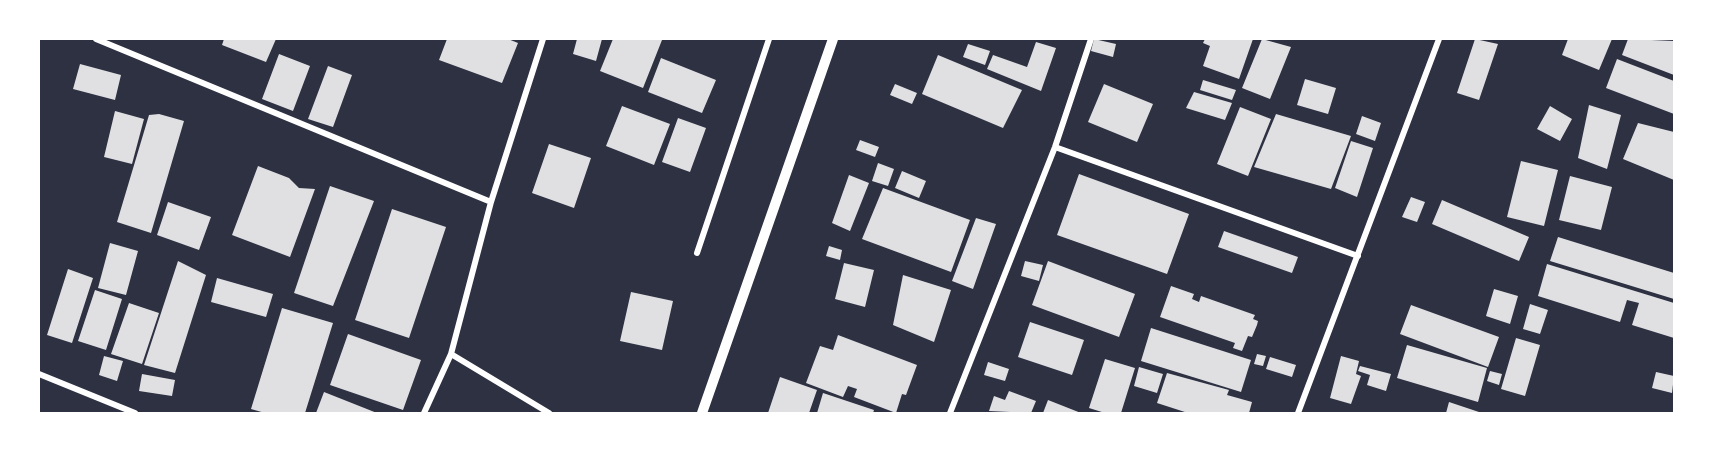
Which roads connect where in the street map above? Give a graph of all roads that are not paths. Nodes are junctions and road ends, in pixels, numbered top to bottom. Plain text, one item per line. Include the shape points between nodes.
1 (96, 39) edge
2 (543, 39) edge
3 (770, 39) edge
4 (833, 39) edge
5 (1091, 39) edge
6 (1439, 39) edge
7 (1055, 147) junction
8 (491, 202) junction
9 (697, 253) dead end
10 (1358, 256) junction
11 (451, 354) junction
12 (39, 374) edge
13 (135, 413) edge
14 (424, 413) edge
15 (549, 413) edge
16 (702, 413) edge
17 (950, 413) edge
18 (1298, 413) edge

1 - 8 street
2 - 8 street
3 - 9 street
4 - 16 street
5 - 7 street
6 - 10 street
7 - 10 street
7 - 17 street
8 - 11 street
10 - 18 street
11 - 14 street
11 - 15 street
12 - 13 street

